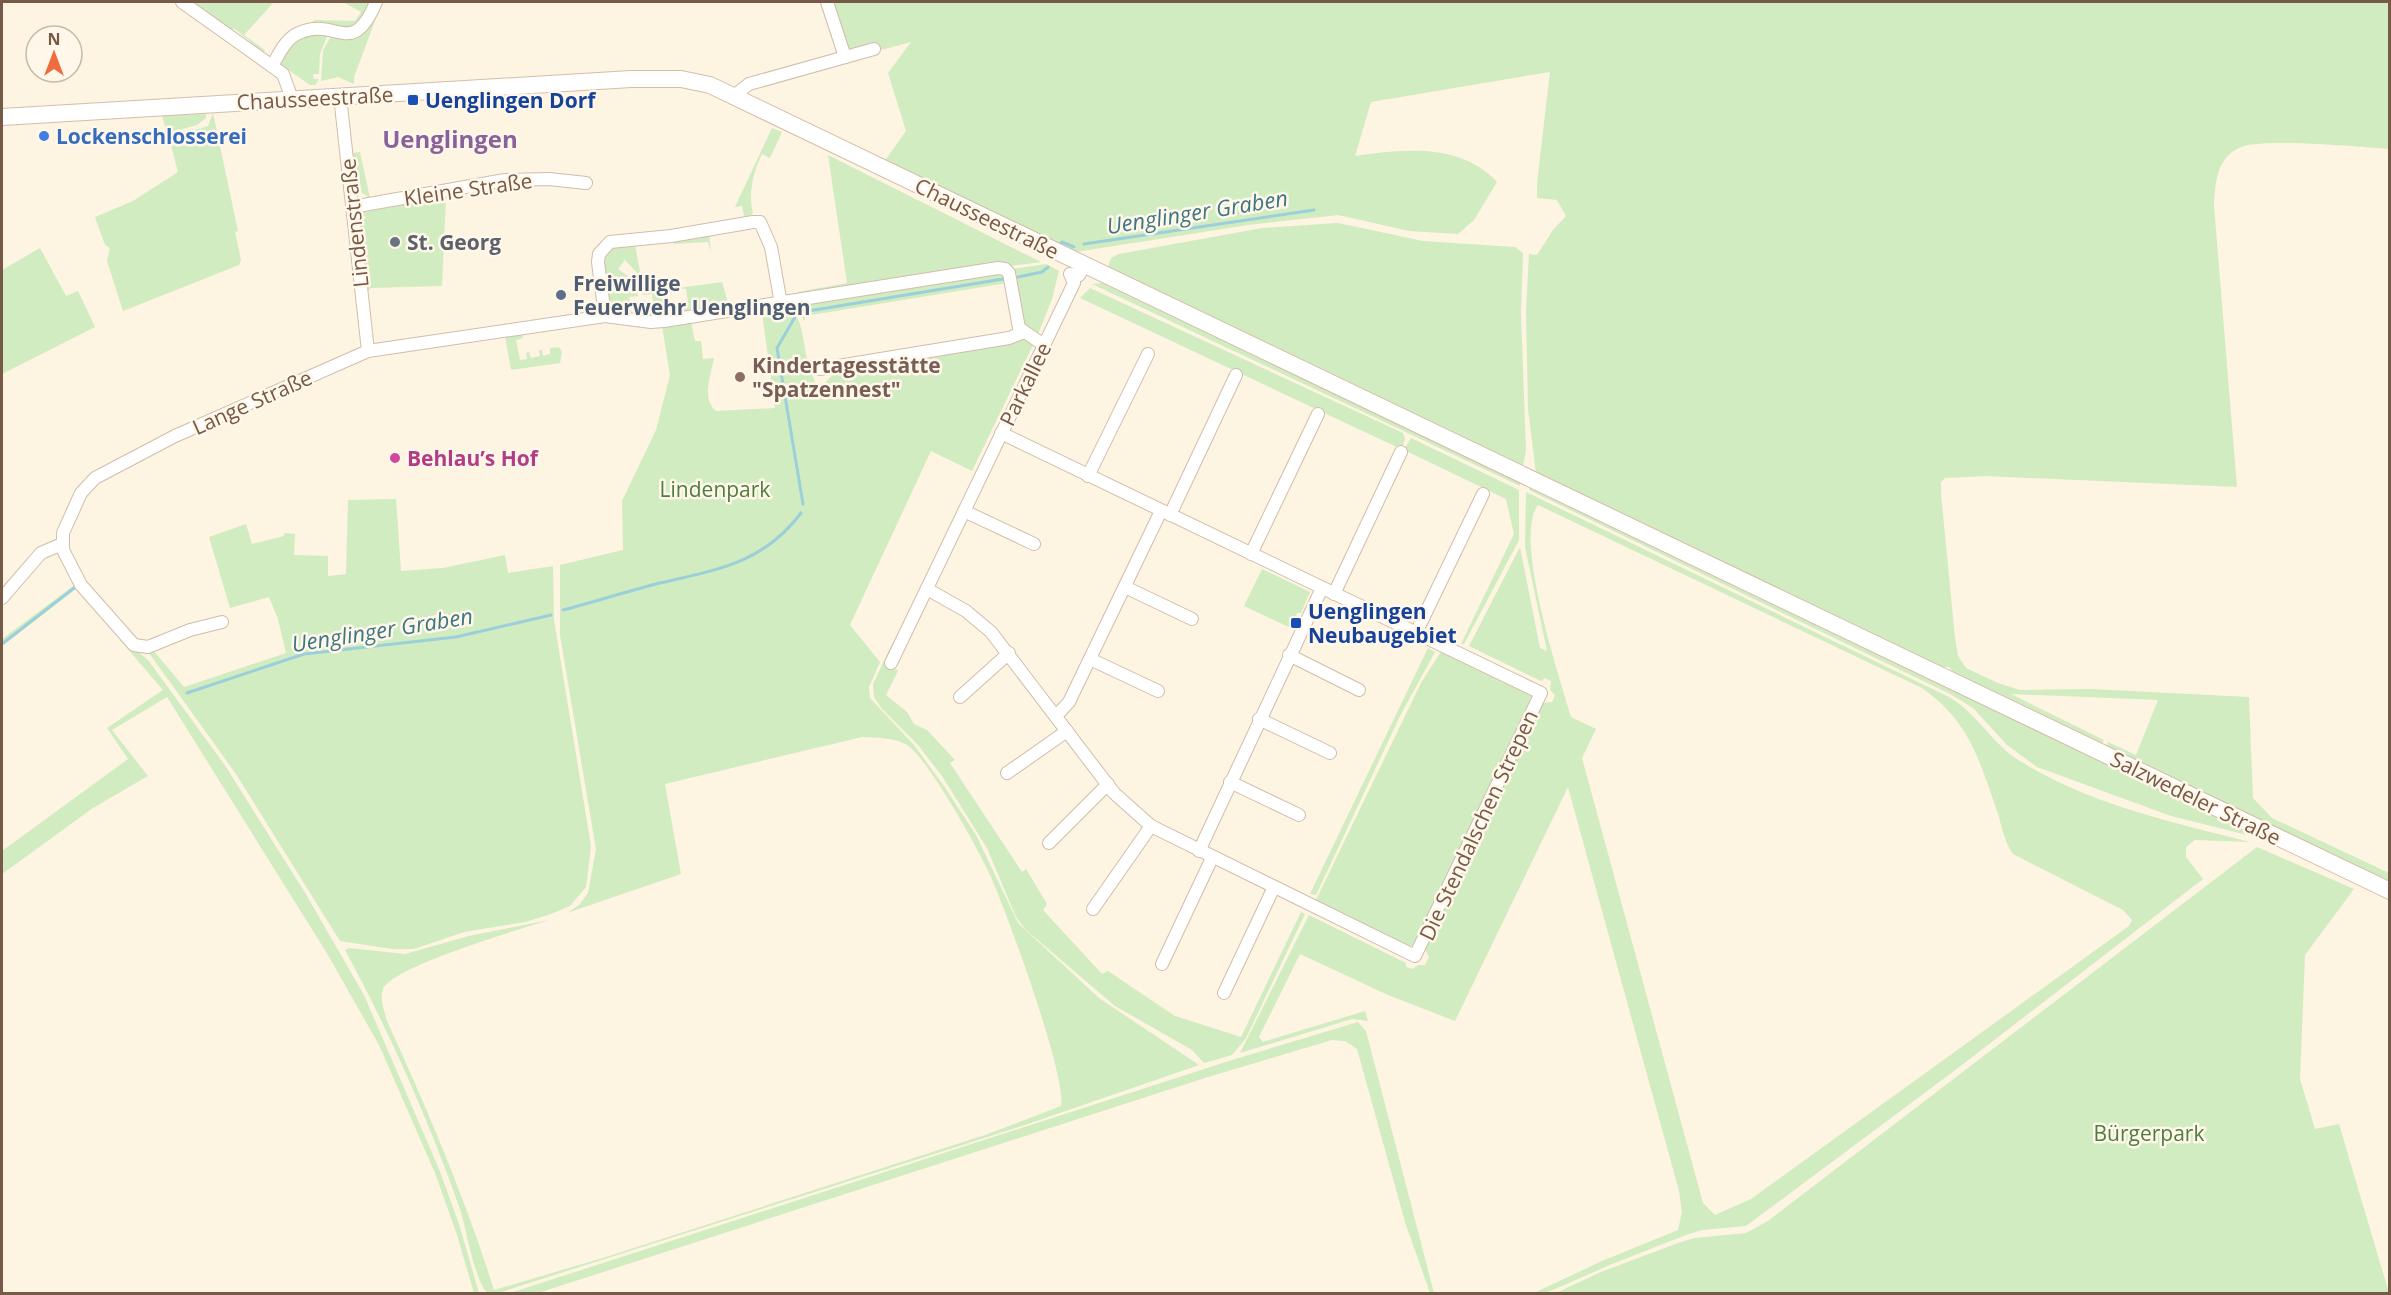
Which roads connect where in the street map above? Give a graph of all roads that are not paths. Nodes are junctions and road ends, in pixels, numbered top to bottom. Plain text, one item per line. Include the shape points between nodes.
1 (182, 2) edge
2 (376, 2) edge
3 (827, 2) edge
4 (874, 49) dead end
5 (844, 57) junction
6 (272, 66) junction
7 (735, 95) junction
8 (340, 96) junction
9 (291, 99) junction
10 (2, 117) edge
11 (585, 183) dead end
12 (352, 207) junction
13 (1084, 266) junction
14 (781, 304) junction
15 (604, 316) junction
16 (1022, 333) junction
17 (1044, 345) junction
18 (368, 351) junction
19 (1148, 354) dead end
20 (820, 369) dead end
21 (1236, 375) dead end
22 (1318, 414) dead end
23 (1001, 433) junction
24 (1401, 452) dead end
25 (1088, 476) junction
26 (1483, 494) dead end
27 (964, 511) junction
28 (1165, 513) junction
29 (62, 544) junction
30 (1034, 544) dead end
31 (1251, 554) junction
32 (1125, 586) junction
33 (927, 589) junction
34 (1328, 591) junction
35 (2, 598) edge
36 (1192, 619) dead end
37 (222, 622) dead end
38 (1416, 633) junction
39 (1009, 653) junction
40 (1290, 655) junction
41 (1090, 659) junction
42 (891, 663) dead end
43 (1359, 690) dead end
44 (1158, 691) dead end
45 (960, 697) dead end
46 (2003, 705) joint
47 (1056, 716) junction
48 (1259, 719) junction
49 (1067, 731) junction
50 (1330, 753) dead end
51 (1007, 773) dead end
52 (1230, 782) junction
53 (1108, 784) junction
54 (1299, 815) dead end
55 (1151, 826) junction
56 (1049, 843) dead end
57 (1199, 851) junction
58 (1212, 858) junction
59 (1274, 887) junction
60 (2390, 891) edge
61 (1093, 909) dead end
62 (1162, 964) dead end
63 (1224, 993) dead end

1 - 6 street
2 - 6 street via 361,29 351,33 298,33
3 - 5 street
4 - 5 street
5 - 7 street via 749,84
6 - 9 street via 283,74
7 - 8 main road, Chausseestraße via 692,80 654,78
7 - 13 main road, Chausseestraße
8 - 9 main road, Chausseestraße
8 - 12 street, Lindenstraße
9 - 10 main road, Chausseestraße
11 - 12 street, Kleine Straße via 505,180
12 - 18 street, Lindenstraße
13 - 17 street, Parkallee via 1079,275 1070,274 1074,283
13 - 46 main road, Chausseestraße
14 - 15 street, Lange Straße via 651,322
14 - 15 street via 767,234 760,222 753,222 610,242 599,254 598,262
14 - 16 street, Lange Straße via 998,268 1009,273
15 - 18 street, Lange Straße
16 - 17 street
16 - 20 street
17 - 23 street, Parkallee
18 - 29 street, Lange Straße via 175,436 95,478 81,493
19 - 25 street
21 - 28 street
22 - 31 street
23 - 25 street
23 - 27 street, Parkallee
24 - 34 street
25 - 28 street
26 - 38 street
27 - 30 street
27 - 33 street, Parkallee
28 - 31 street
28 - 32 street
29 - 35 street via 41,553
29 - 37 street via 81,585 138,647
31 - 34 street
32 - 36 street
32 - 41 street
33 - 39 street via 966,611
33 - 42 street, Parkallee
34 - 38 street
34 - 40 street
38 - 59 street, Die Stendalschen Strepen via 1540,693 1415,956
39 - 45 street
39 - 47 street
40 - 43 street
40 - 48 street
41 - 44 street
41 - 47 street via 1069,702
46 - 60 main road, Salzwedeler Straße
47 - 49 street
48 - 50 street
48 - 52 street
49 - 51 street
49 - 53 street
52 - 54 street
52 - 57 street
53 - 55 street via 1121,802
53 - 56 street
55 - 57 street
55 - 61 street
57 - 58 street
58 - 59 street
58 - 62 street
59 - 63 street

